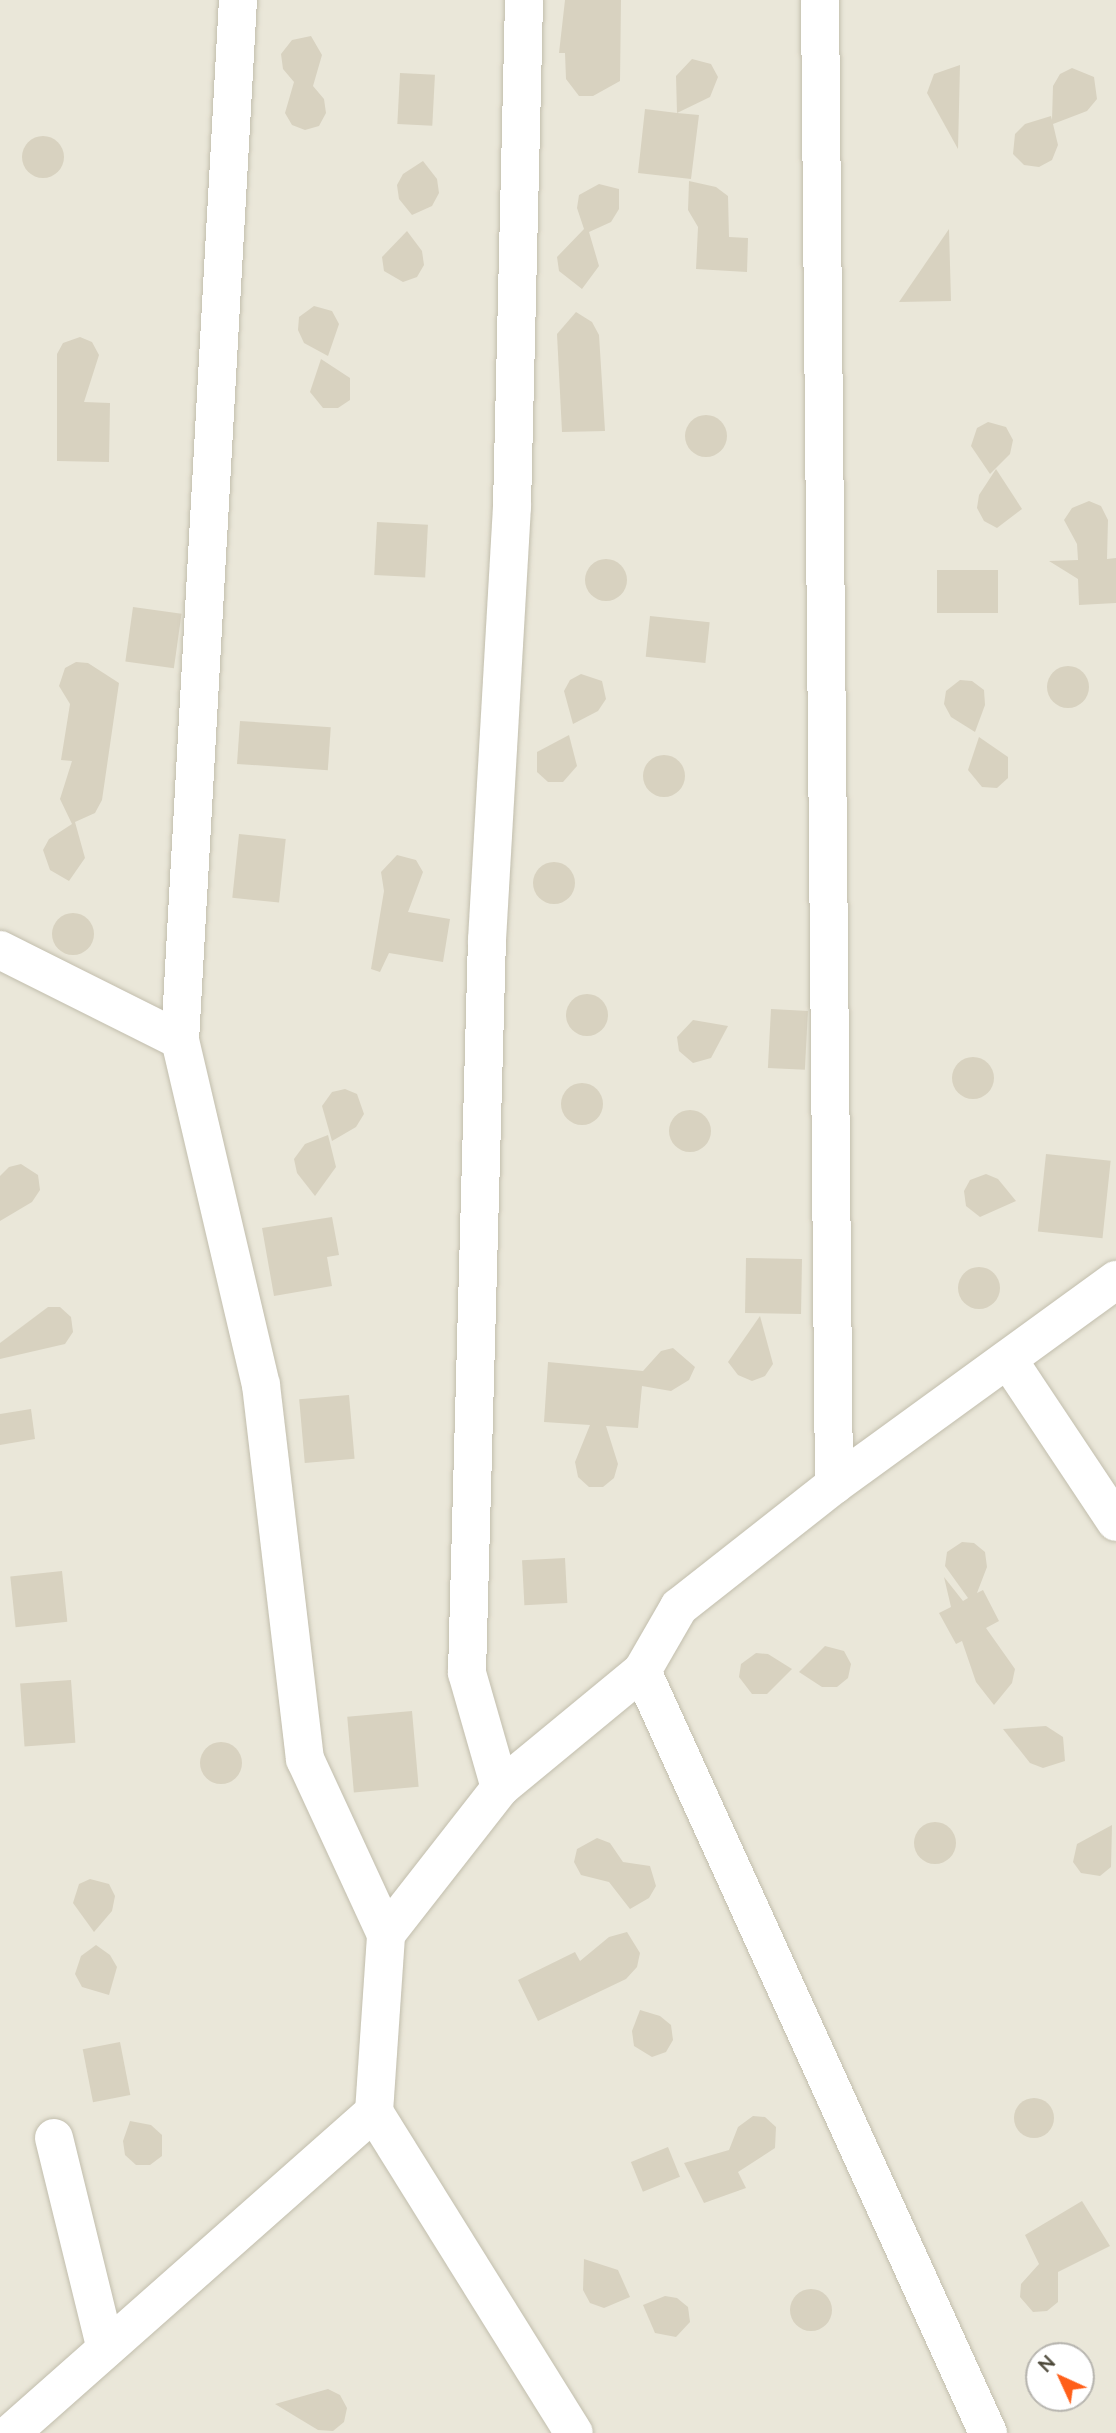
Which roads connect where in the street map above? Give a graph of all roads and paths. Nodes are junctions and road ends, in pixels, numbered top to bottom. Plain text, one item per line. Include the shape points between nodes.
1 (238, 0) edge
2 (524, 0) edge
3 (820, 0) edge
4 (0, 950) edge
5 (180, 1040) junction
6 (1116, 1280) edge
7 (1009, 1361) junction
8 (834, 1485) junction
9 (1116, 1522) edge
10 (642, 1671) junction
11 (500, 1787) junction
12 (386, 1934) junction
13 (374, 2112) junction
14 (54, 2138) dead end
15 (106, 2349) junction
16 (11, 2433) edge
17 (573, 2433) edge
18 (988, 2433) edge

1 - 5 street
2 - 11 street via 512,507 486,940 467,1673
3 - 8 street
4 - 5 street
5 - 12 street via 261,1385 305,1759
6 - 7 street
7 - 8 street
7 - 9 street
8 - 10 street via 679,1607
10 - 11 street
10 - 18 street
11 - 12 street
12 - 13 street
13 - 15 street
13 - 17 street
14 - 15 street
15 - 16 street

